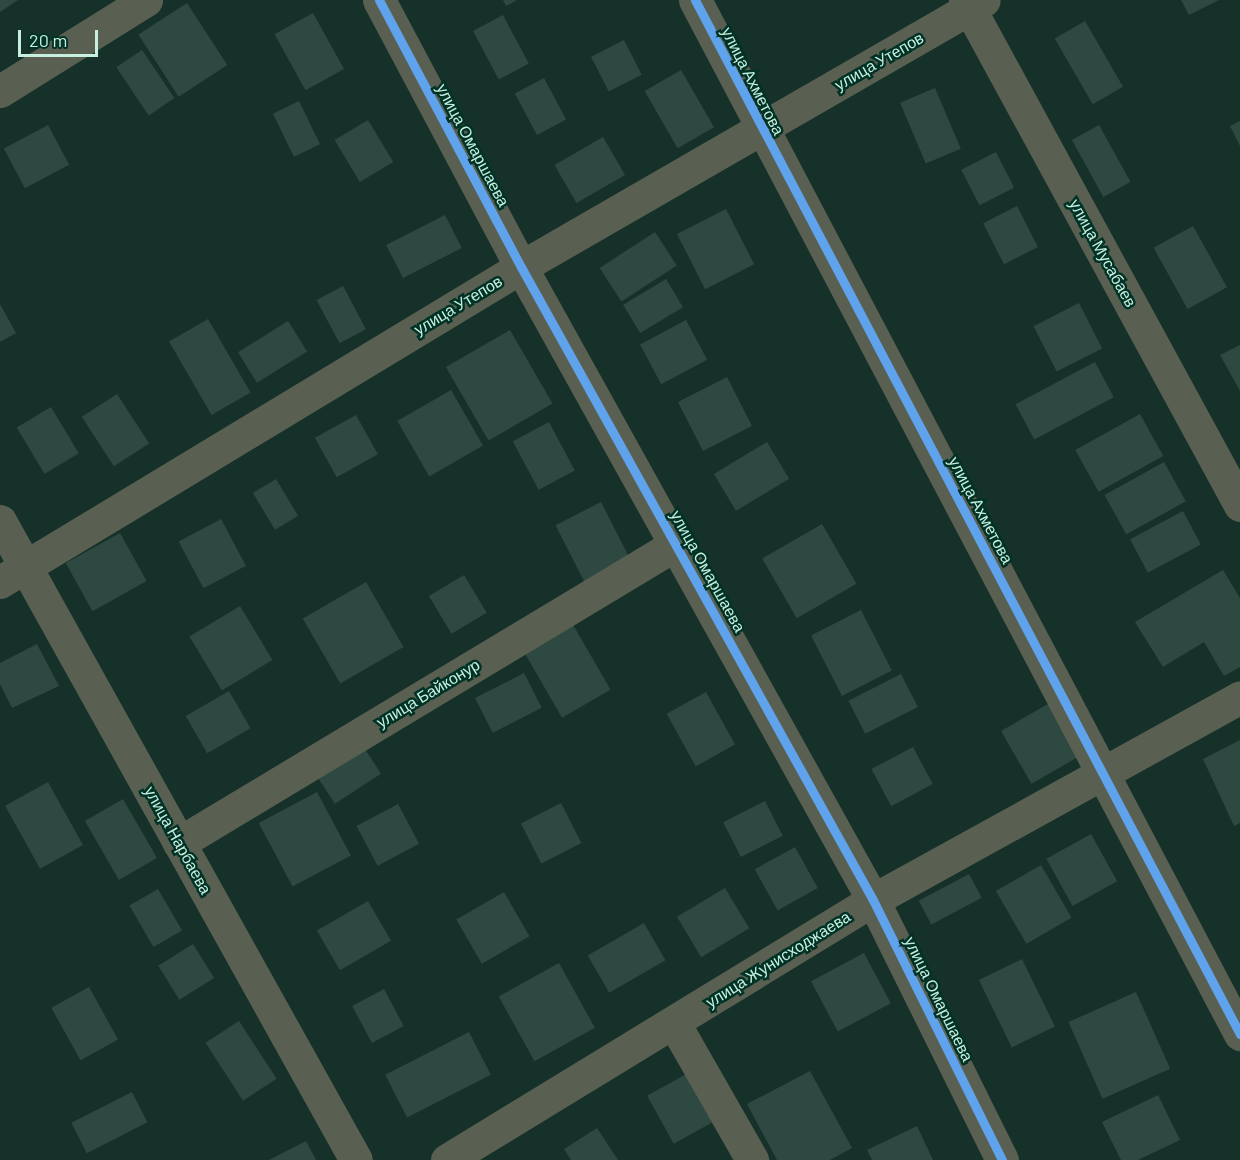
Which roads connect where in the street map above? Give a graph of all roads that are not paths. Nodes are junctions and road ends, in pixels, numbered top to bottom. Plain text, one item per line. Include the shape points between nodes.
1 (146, 0) edge
2 (379, 0) edge
3 (695, 0) edge
4 (973, 3) edge
5 (0, 91) edge
6 (761, 130) junction
7 (521, 267) junction
8 (1240, 505) edge
9 (0, 521) edge
10 (676, 544) junction
11 (13, 574) edge
12 (1240, 697) edge
13 (1105, 773) junction
14 (179, 843) junction
15 (873, 900) junction
16 (674, 1023) junction
17 (1240, 1034) edge
18 (356, 1160) edge
19 (447, 1160) edge
20 (752, 1160) edge
21 (1002, 1160) edge

1 - 5 street
2 - 7 street, улица Омаршаева
3 - 6 street, улица Ахметова
4 - 6 street, улица Утепов
4 - 8 street, улица Мусабаев
6 - 7 street, улица Утепов
6 - 13 street, улица Ахметова
7 - 10 street, улица Омаршаева
7 - 11 street, улица Утепов
9 - 11 street, улица Нарбаева
10 - 14 street, улица Байконур
10 - 15 street, улица Омаршаева
11 - 14 street, улица Нарбаева
12 - 13 street, улица Жунисходжаева
13 - 15 street, улица Жунисходжаева
13 - 17 street, улица Ахметова
14 - 18 street, улица Нарбаева
15 - 16 street, улица Жунисходжаева
15 - 21 street, улица Омаршаева
16 - 19 street, улица Жунисходжаева
16 - 20 street

